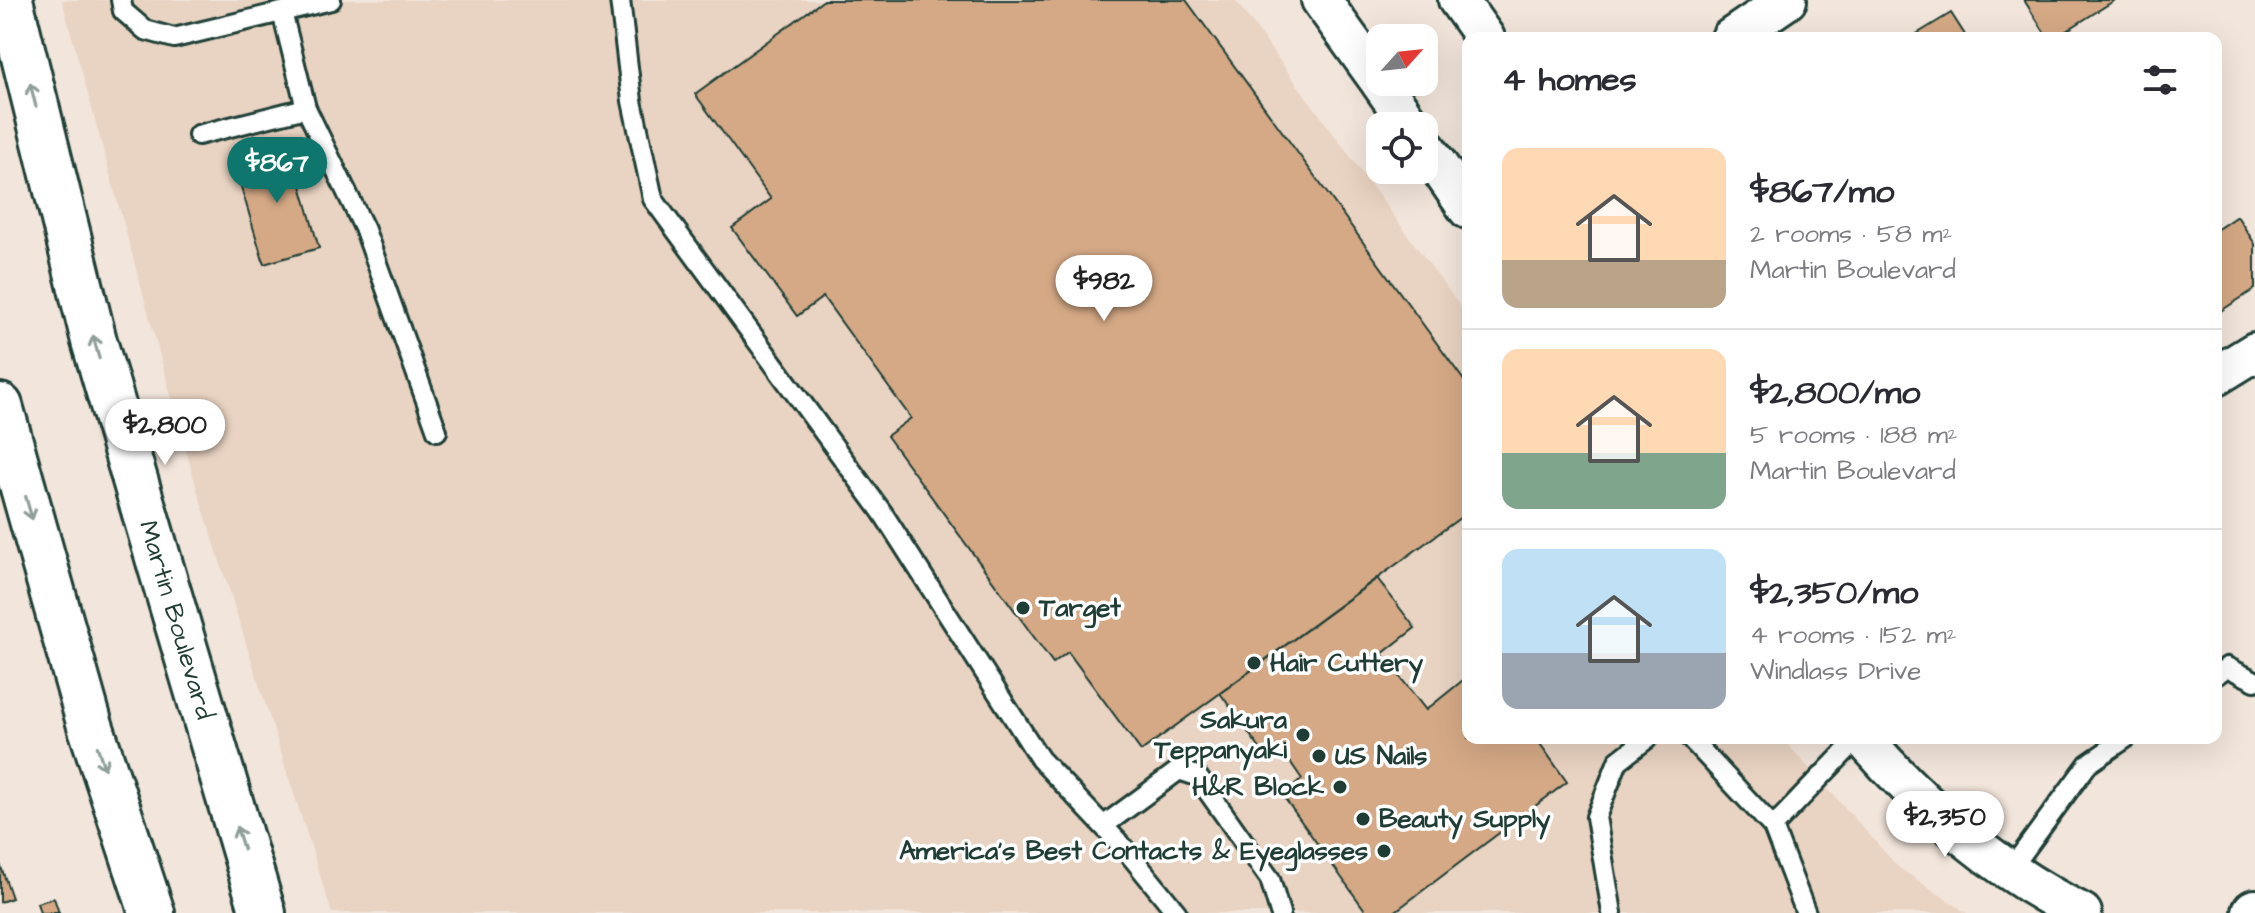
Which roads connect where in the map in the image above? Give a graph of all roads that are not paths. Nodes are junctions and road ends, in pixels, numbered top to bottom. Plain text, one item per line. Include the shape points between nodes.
1 (10, 0) edge
2 (121, 0) edge
3 (331, 0) edge
4 (620, 0) edge
5 (1321, 0) edge
6 (1458, 0) edge
7 (1787, 0) edge
8 (282, 12) junction
9 (1481, 32) edge
10 (1740, 32) edge
11 (1366, 63) edge
12 (306, 108) junction
13 (198, 135) dead end
14 (1438, 165) edge
15 (1462, 200) edge
16 (2255, 352) edge
17 (2222, 372) edge
18 (0, 406) edge
19 (437, 431) dead end
20 (2222, 671) edge
21 (2255, 681) edge
22 (1640, 744) edge
23 (1696, 744) edge
24 (1854, 744) edge
25 (1866, 744) edge
26 (2117, 744) edge
27 (1103, 826) junction
28 (1773, 827) junction
29 (2011, 869) junction
30 (2076, 912) edge
31 (152, 913) edge
32 (263, 913) edge
33 (1177, 913) edge
34 (1280, 913) edge
35 (1612, 913) edge
36 (1806, 913) edge

32 -> 1 main road, Martin Boulevard via 94,341
2 - 8 lane via 123,11 145,30 174,38
3 - 8 lane
4 - 27 lane via 632,101 653,199 882,512 1040,759
5 - 11 street
6 - 9 street
7 - 10 street
8 - 12 lane
12 - 13 lane
12 - 19 lane via 365,230
14 - 15 street
16 - 17 street
18 -> 31 main road via 89,722
20 - 21 lane via 2227,667
22 - 35 lane via 1618,761 1596,817
23 - 28 lane
24 - 28 lane
25 - 29 street via 1934,809
26 - 29 lane via 2088,764
27 - 33 lane
27 - 34 lane via 1179,770 1197,776 1270,879
28 - 36 lane
29 - 30 street

